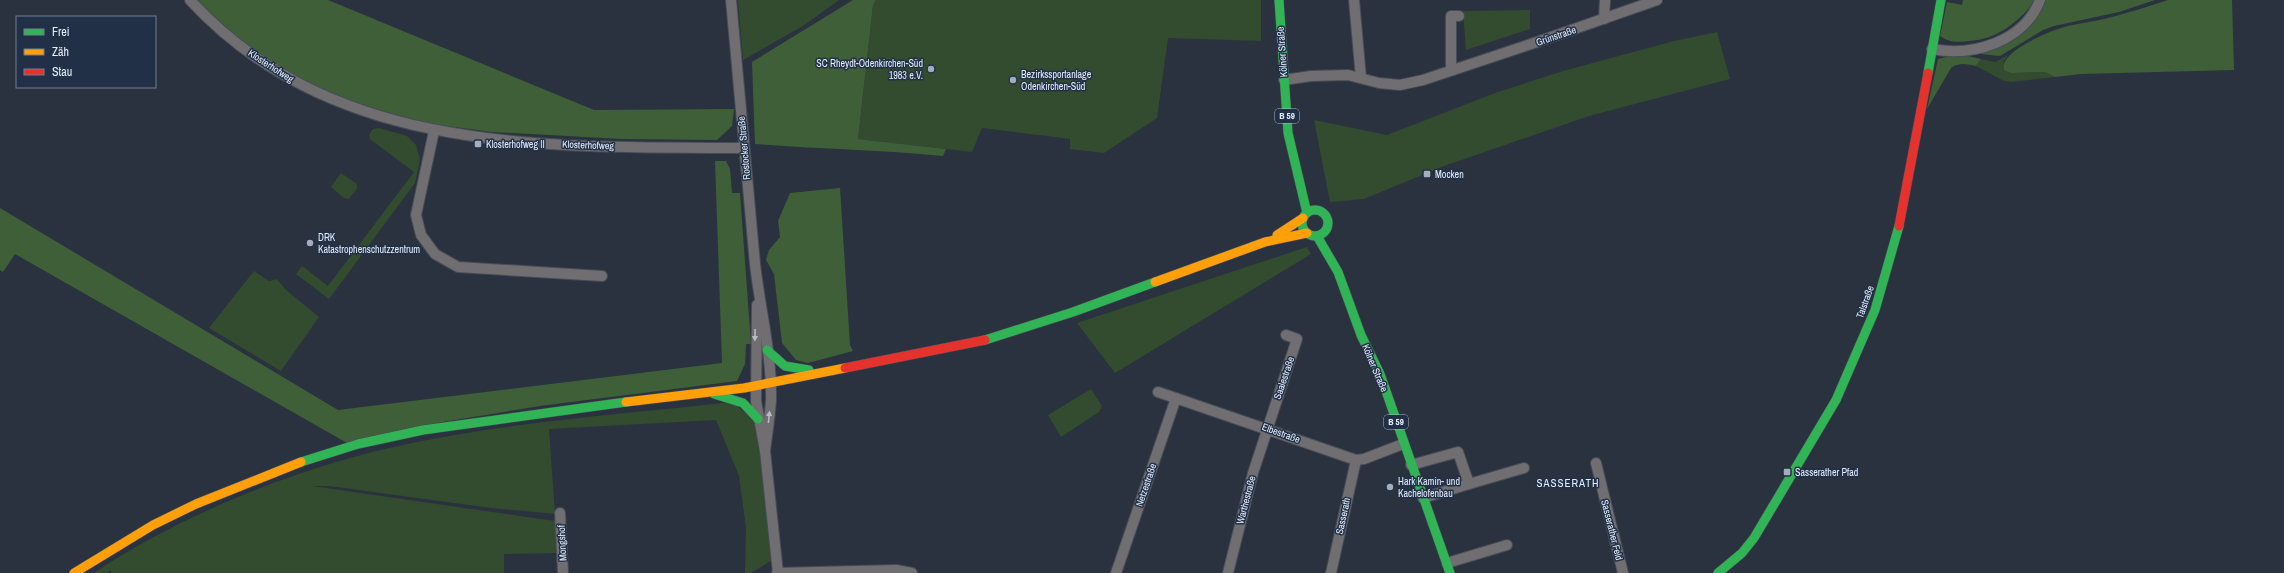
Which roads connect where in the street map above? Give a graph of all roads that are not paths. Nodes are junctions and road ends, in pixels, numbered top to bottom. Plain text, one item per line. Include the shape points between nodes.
1 (190, 0) edge
2 (731, 0) edge
3 (1279, 0) edge
4 (1354, 0) edge
5 (1605, 0) edge
6 (1657, 0) edge
7 (1941, 0) edge
8 (2040, 0) edge
9 (1459, 16) dead end
10 (1604, 19) junction
11 (1932, 49) junction
12 (1453, 70) junction
13 (1360, 78) junction
14 (1284, 80) junction
15 (434, 130) junction
16 (744, 148) junction
17 (1291, 152) junction
18 (1319, 211) junction
19 (1305, 215) junction
20 (1326, 230) junction
21 (1307, 233) junction
22 (1317, 236) junction
23 (1265, 242) junction
24 (1338, 272) junction
25 (602, 276) dead end
26 (758, 296) junction
27 (1286, 335) dead end
28 (767, 350) junction
29 (869, 364) junction
30 (770, 383) junction
31 (754, 386) junction
32 (710, 392) junction
33 (1158, 392) dead end
34 (1176, 398) junction
35 (758, 419) junction
36 (1267, 428) junction
37 (1403, 444) junction
38 (766, 451) junction
39 (1356, 460) junction
40 (1596, 463) dead end
41 (1411, 465) junction
42 (1524, 468) dead end
43 (1468, 484) junction
44 (1423, 498) junction
45 (560, 513) dead end
46 (1507, 545) dead end
47 (1447, 563) junction
48 (74, 573) edge
49 (563, 573) edge
50 (778, 573) edge
51 (912, 573) edge
52 (1116, 573) edge
53 (1228, 573) edge
54 (1331, 573) edge
55 (1450, 573) edge
56 (1623, 573) edge
57 (1718, 573) edge

1 - 15 street, Klosterhofweg via 241,47 280,74 326,98 375,115
2 - 16 street, Rostocker Straße
3 - 14 main road, Kölner Straße / B 59
4 - 13 street
5 - 10 street
6 - 10 street, Grünstraße
7 - 11 main road, Talstraße
8 - 11 street via 2025,21 1997,43 1975,50 1947,52
9 - 12 street via 1451,16
10 - 12 street, Grünstraße
11 - 57 main road, Talstraße via 1900,222 1885,280 1864,338 1836,400 1764,522 1742,553
12 - 13 street, Grünstraße via 1400,85
13 - 14 street, Grünstraße via 1348,75
14 - 17 main road, Kölner Straße / B 59
15 - 16 street, Klosterhofweg via 528,143 653,148
15 - 25 street via 416,215 421,235 435,254 458,267
16 - 26 street, Rostocker Straße
17 - 18 main road, Kölner Straße / B 59
17 - 19 main road, Kölner Straße / B 59
18 - 19 main road
18 - 20 main road, Kölner Straße / B 59 via 1326,218
19 - 21 main road, Kölner Straße / B 59 via 1302,226
19 - 23 main road
20 - 22 main road
20 - 24 main road, Kölner Straße / B 59 via 1333,246
21 - 22 main road
21 - 23 main road
22 - 24 main road, Kölner Straße / B 59
23 - 29 main road via 1073,312 977,342
24 - 37 main road, Kölner Straße / B 59 via 1361,335 1380,374
26 - 28 street, Rostocker Straße
26 -> 31 street, Rostocker Straße
27 - 36 street, Saalestraße via 1297,339
28 - 29 main road via 776,361 790,370
28 - 30 street, Rostocker Straße
29 - 30 main road
30 - 31 main road
38 -> 30 street, Rostocker Straße via 771,401
31 - 32 main road
31 - 35 street, Rostocker Straße
32 - 35 main road via 743,403
32 - 48 main road via 508,417 423,430 358,444 293,464 196,504 153,525
33 - 34 street, Elbestraße
34 - 36 street, Elbestraße
34 - 52 street, Netzestraße
35 - 38 street, Rostocker Straße
36 - 39 street, Elbestraße
36 - 53 street, Warthestraße via 1242,512
37 - 39 street
37 - 41 main road, Kölner Straße / B 59
38 - 50 street
39 - 54 street, Sasserath
40 - 56 street, Sasserather Feld
41 - 43 street via 1458,452
41 - 44 main road, Kölner Straße / B 59
42 - 43 street
43 - 44 street
44 - 47 main road, Kölner Straße / B 59
45 - 49 street, Mongshof
46 - 47 street
47 - 55 main road, Kölner Straße / B 59
50 - 51 street via 896,570

